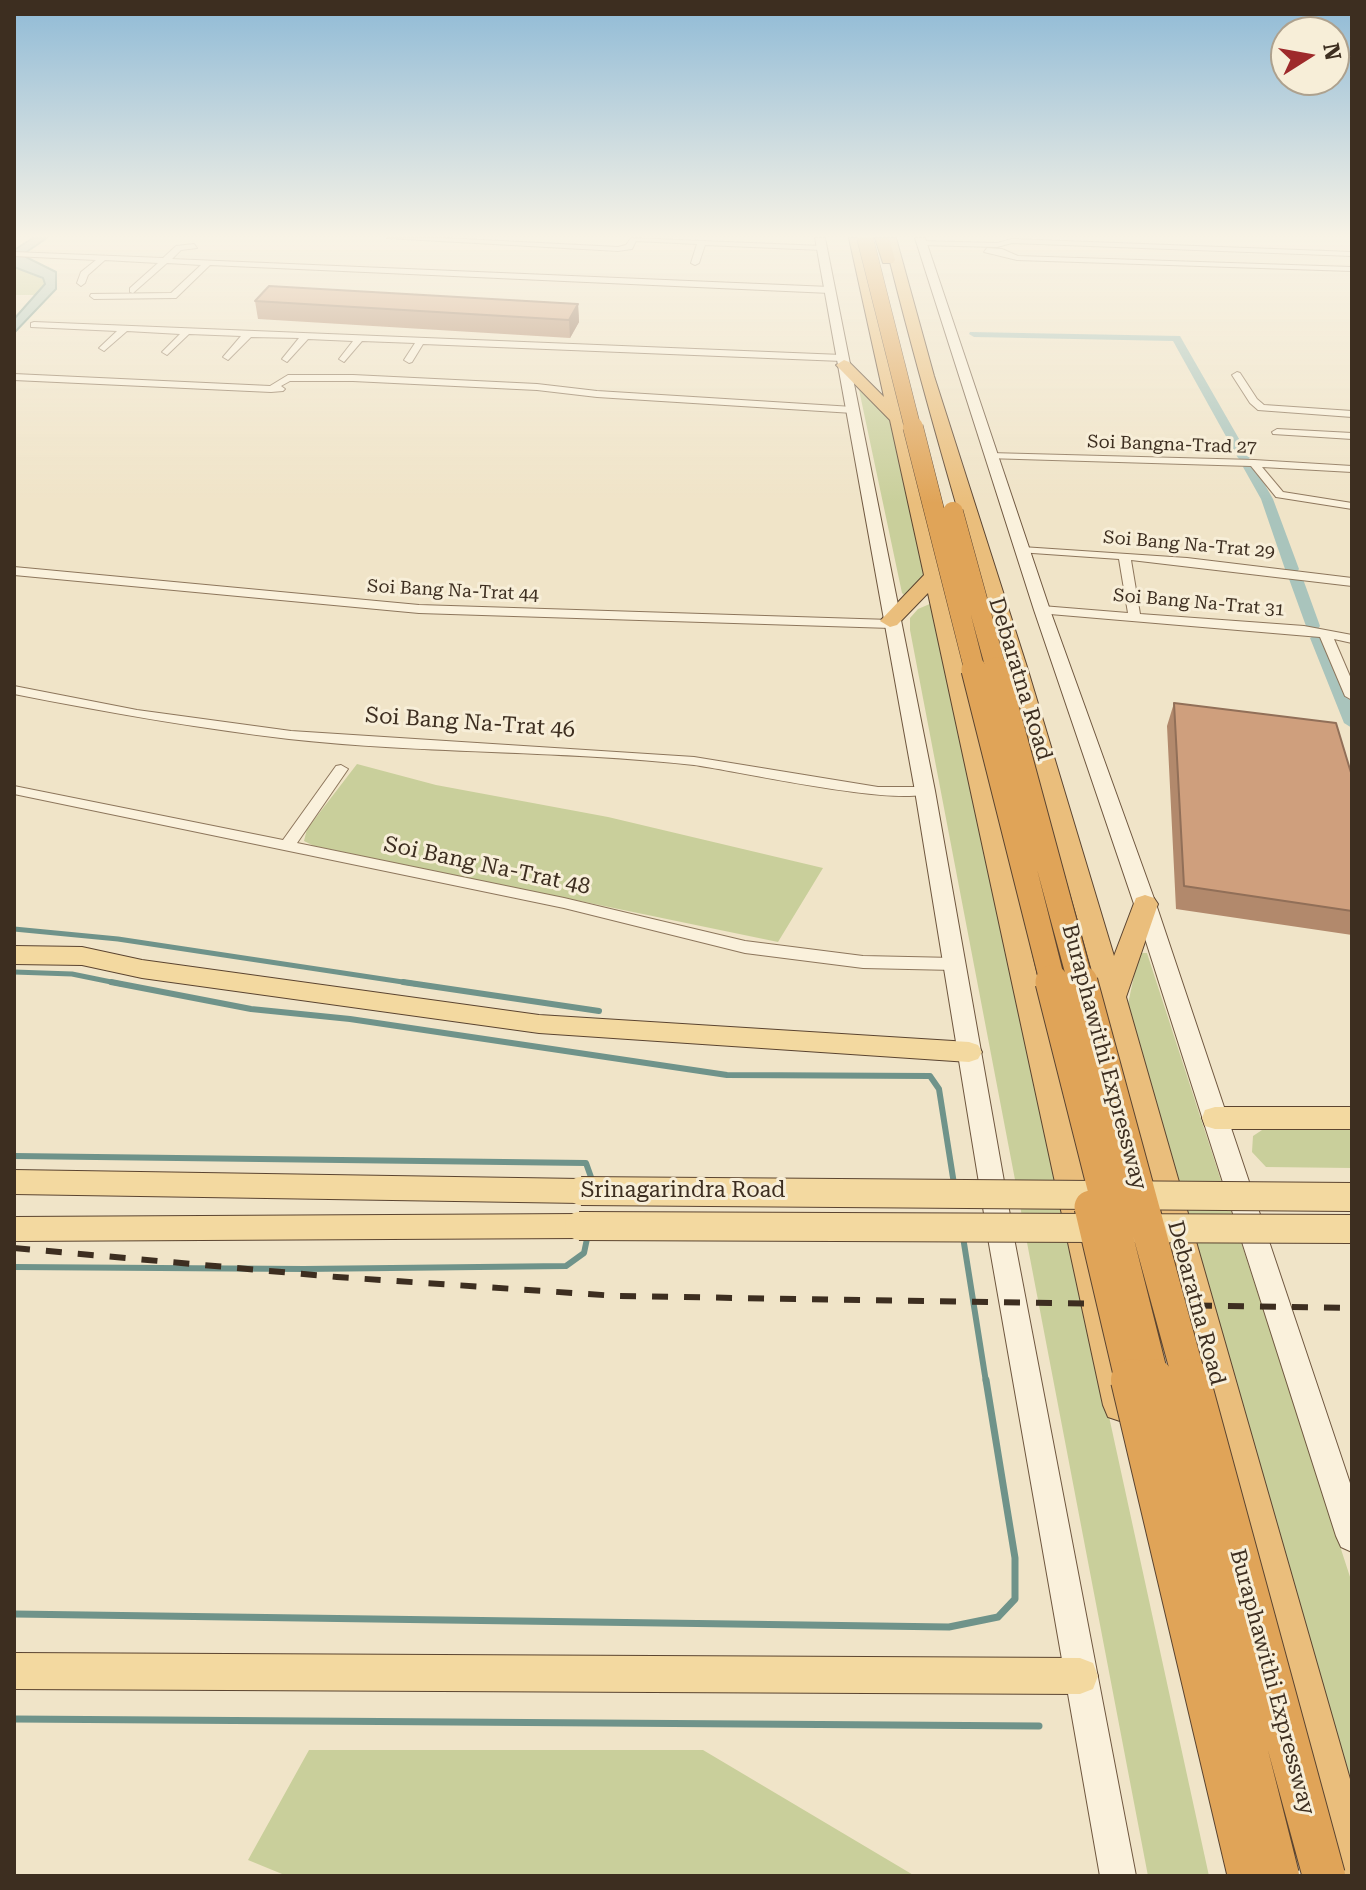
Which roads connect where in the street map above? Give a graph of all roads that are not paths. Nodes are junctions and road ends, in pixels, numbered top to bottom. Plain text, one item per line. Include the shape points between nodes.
1 (57, 326) edge
2 (64, 326) edge
3 (837, 326) edge
4 (875, 326) edge
5 (876, 326) edge
6 (887, 326) edge
7 (904, 326) edge
8 (911, 326) edge
9 (948, 326) edge
10 (125, 328) junction
11 (188, 330) junction
12 (250, 332) junction
13 (48, 334) dead end
14 (306, 335) junction
15 (360, 337) junction
16 (421, 340) junction
17 (104, 348) dead end
18 (167, 352) dead end
19 (228, 357) dead end
20 (287, 359) dead end
21 (344, 359) dead end
22 (409, 360) dead end
23 (843, 362) junction
24 (1237, 375) dead end
25 (14, 377) edge
26 (853, 410) junction
27 (1352, 414) edge
28 (898, 420) junction
29 (1277, 432) dead end
30 (1352, 436) edge
31 (990, 456) junction
32 (1254, 463) junction
33 (1352, 469) edge
34 (1352, 506) edge
35 (1022, 550) junction
36 (1125, 558) junction
37 (14, 571) edge
38 (933, 577) junction
39 (1352, 582) edge
40 (1042, 610) junction
41 (1134, 615) junction
42 (891, 623) junction
43 (1325, 634) junction
44 (1352, 639) edge
45 (14, 690) edge
46 (1352, 696) edge
47 (341, 769) dead end
48 (14, 790) edge
49 (925, 791) junction
50 (287, 846) junction
51 (1145, 904) junction
52 (14, 955) edge
53 (954, 964) junction
54 (1113, 997) junction
55 (969, 1052) junction
56 (1215, 1118) junction
57 (1352, 1118) edge
58 (14, 1182) edge
59 (1352, 1197) edge
60 (14, 1229) edge
61 (1352, 1229) edge
62 (1352, 1536) edge
63 (14, 1671) edge
64 (1080, 1676) junction
65 (1352, 1861) edge
66 (1118, 1876) edge
67 (1229, 1876) edge
68 (1249, 1876) edge
69 (1278, 1876) edge
70 (1324, 1876) edge

1 - 13 street
2 - 10 street
3 - 23 main road
4 - 28 highway
5 - 68 highway, bridge
6 - 69 highway, Buraphawithi Expressway, bridge
7 - 70 highway, Buraphawithi Expressway, bridge
8 - 54 highway, Debaratna Road
9 - 31 main road, Debaratna Road
10 - 11 street
10 - 17 street
11 - 12 street
11 - 18 street
12 - 14 street
12 - 19 street
14 - 15 street
14 - 20 street
15 - 16 street
15 - 21 street
16 - 22 street
16 - 23 street
23 - 26 main road
23 - 28 highway
24 - 27 street via 1261,408
25 - 26 street via 271,389 286,388 301,377 537,387
26 - 42 main road
28 - 38 highway
29 - 30 street
31 - 32 street, Soi Bangna-Trad 27
31 - 35 main road, Debaratna Road
32 - 33 street, Soi Bangna-Trad 27
32 - 34 street via 1280,495
35 - 36 street, Soi Bang Na-Trat 29
35 - 40 main road, Debaratna Road
36 - 39 street, Soi Bang Na-Trat 29
36 - 41 street
37 - 42 street, Soi Bang Na-Trat 44 via 419,609
38 - 42 highway
38 - 67 highway
40 - 41 street, Soi Bang Na-Trat 31
40 - 51 main road, Debaratna Road
41 - 43 street, Soi Bang Na-Trat 31
42 - 49 main road
43 - 44 street, Soi Bang Na-Trat 31
43 - 46 street
45 - 49 street, Soi Bang Na-Trat 46 via 291,735 694,761 878,791
47 - 50 street
48 - 50 street, Soi Bang Na-Trat 48
49 - 53 main road
50 - 53 street, Soi Bang Na-Trat 48 via 745,947 863,962
51 - 54 highway
51 - 56 main road, Debaratna Road
52 - 55 main road via 82,956 142,969 539,1024
53 - 55 main road
54 - 65 highway, Debaratna Road
55 - 64 main road
56 - 57 main road
56 - 62 main road, Debaratna Road
58 - 59 main road, Srinagarindra Road, bridge
60 - 61 main road, Srinagarindra Road, bridge
63 - 64 main road
64 - 66 main road

